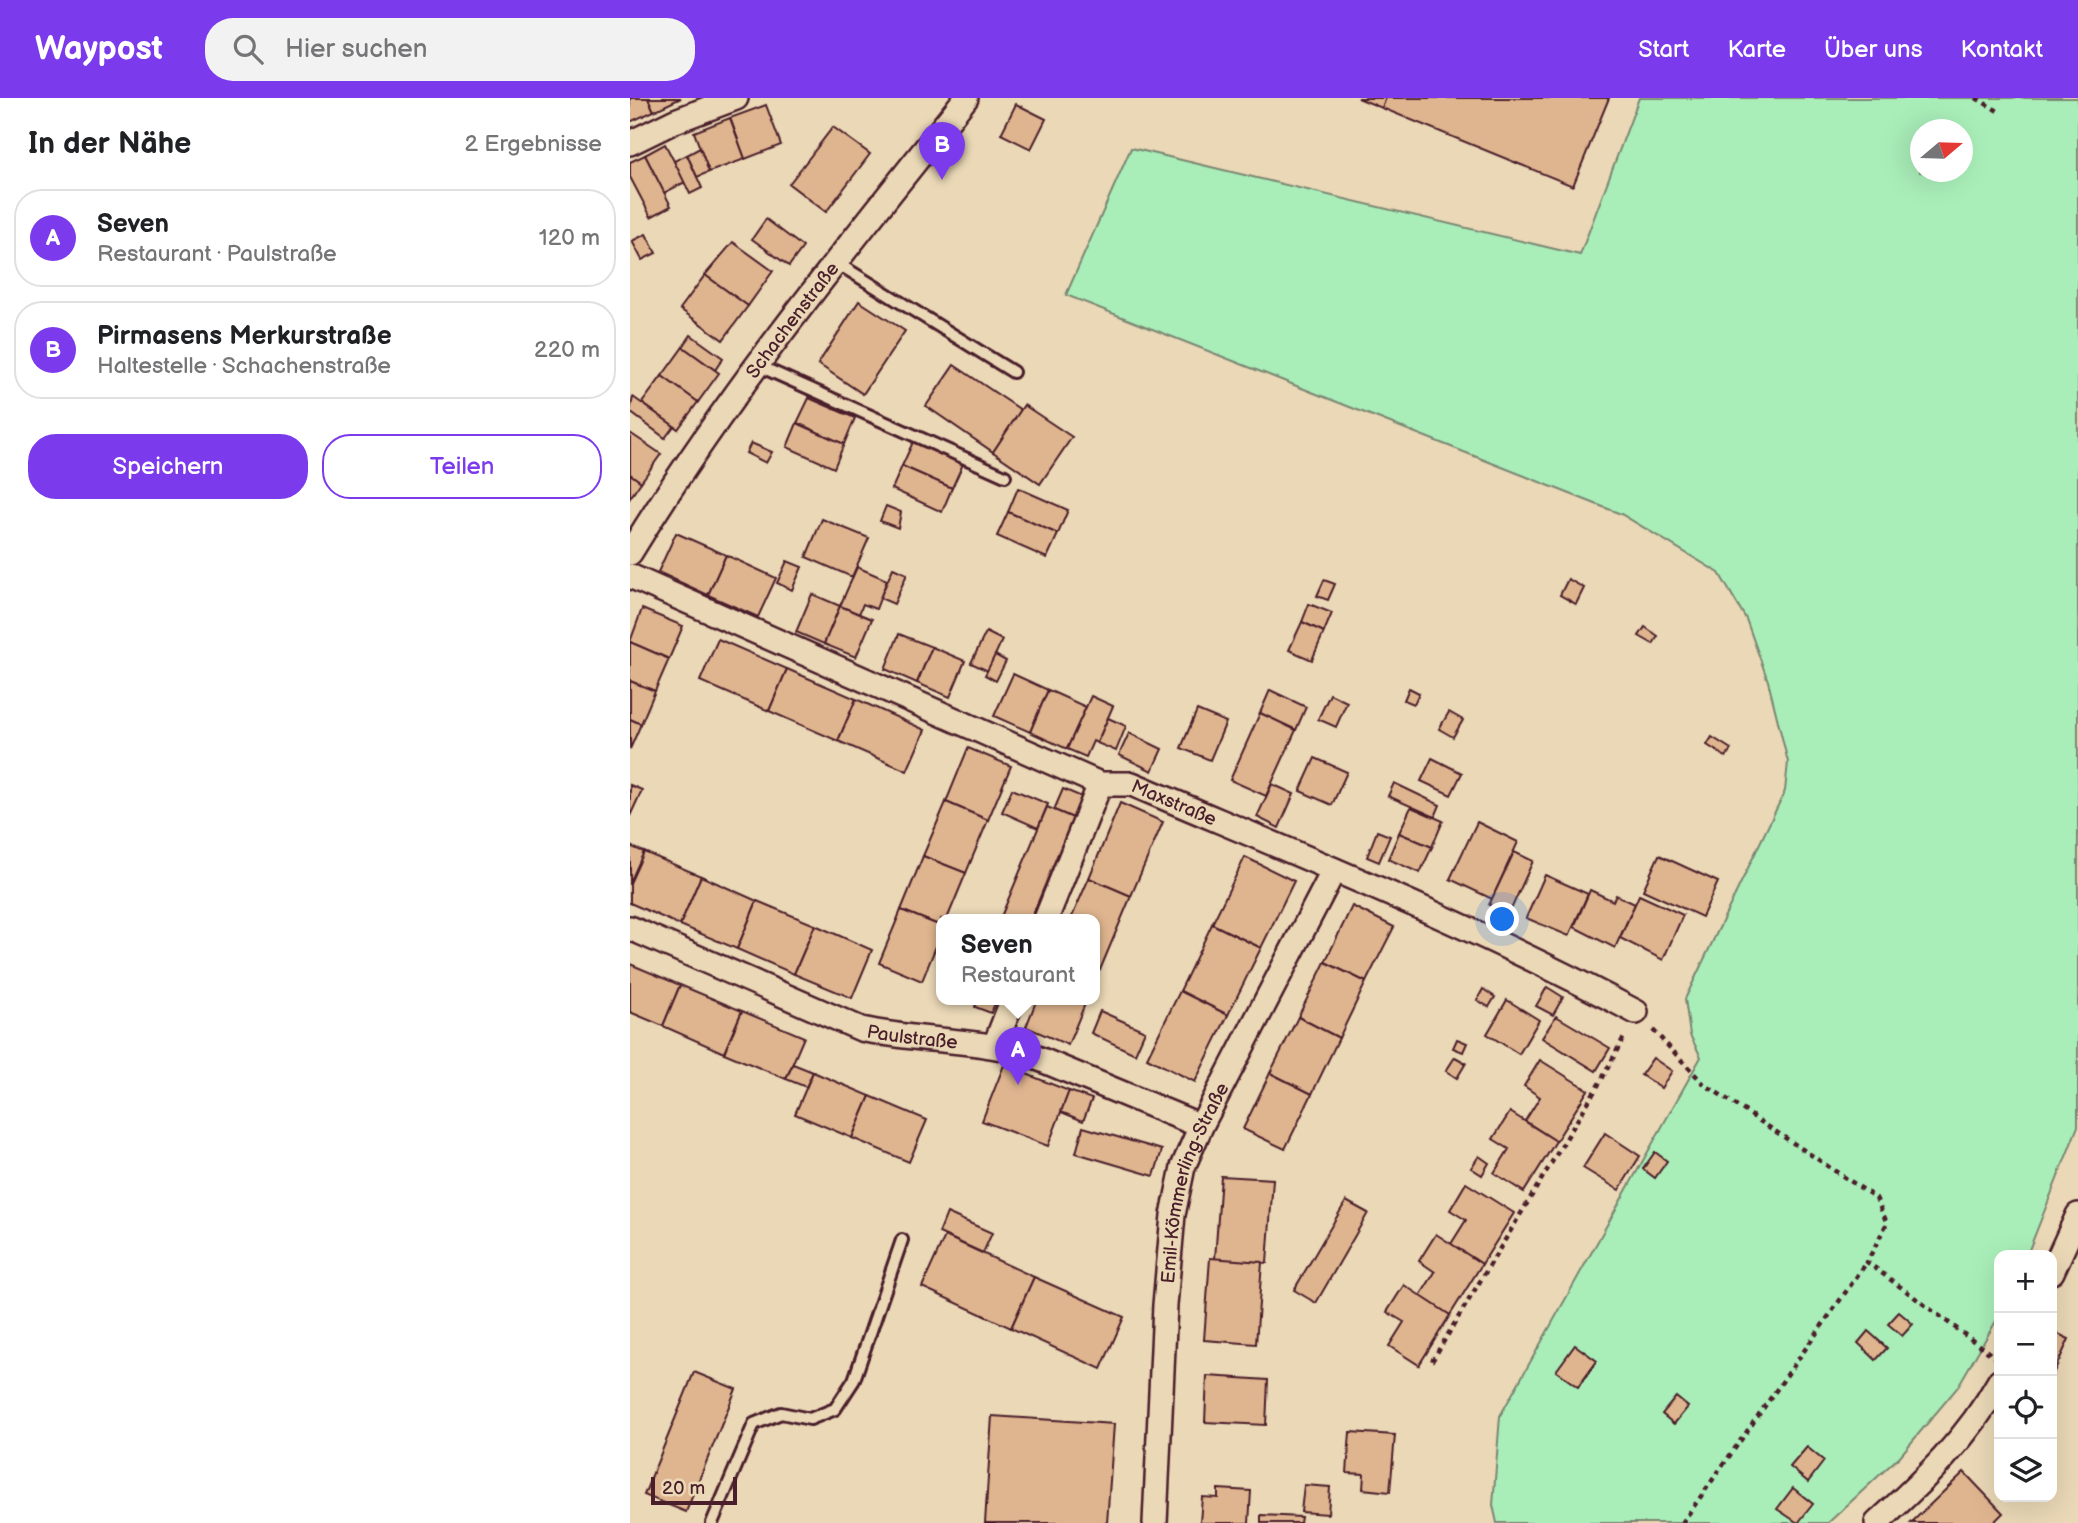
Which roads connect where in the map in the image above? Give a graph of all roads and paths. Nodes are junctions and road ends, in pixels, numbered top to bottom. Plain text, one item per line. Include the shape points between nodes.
1 (736, 98) edge
2 (1976, 98) edge
3 (958, 101) edge
4 (1998, 111) dead end
5 (630, 143) edge
6 (837, 264) junction
7 (757, 365) junction
8 (1013, 372) dead end
9 (1005, 477) dead end
10 (630, 553) edge
11 (630, 576) edge
12 (1100, 784) junction
13 (1334, 870) junction
14 (1048, 914) edge
15 (630, 928) edge
16 (1011, 1005) edge
17 (1636, 1012) junction
18 (995, 1045) junction
19 (1201, 1126) junction
20 (2078, 1215) edge
21 (902, 1240) dead end
22 (2057, 1261) edge
23 (1867, 1262) junction
24 (1994, 1356) edge
25 (1432, 1361) dead end
26 (1994, 1390) edge
27 (712, 1523) edge
28 (1155, 1523) edge
29 (1682, 1523) edge
30 (1877, 1523) edge

1 - 5 street
2 - 4 path
3 - 6 street, Schachenstraße
6 - 7 street, Schachenstraße
6 - 8 lane
7 - 9 lane
7 - 10 street, Schachenstraße
11 - 12 street, Maxstraße
12 - 13 street, Maxstraße via 1132,783
12 - 14 street
13 - 17 street, Maxstraße via 1565,974
13 - 19 street, Emil-Kömmerling-Straße
15 - 18 street, Paulstraße via 861,1029 896,1037
16 - 18 street
17 - 23 path via 1704,1084 1876,1198 1887,1223
17 - 25 path via 1602,1079
18 - 19 street, Paulstraße via 1025,1053
19 - 28 street, Emil-Kömmerling-Straße via 1183,1167 1173,1215
20 - 22 street
21 - 27 lane via 854,1380 835,1409 810,1419 781,1413 754,1424
23 - 24 path
23 - 29 path
26 - 30 street via 1944,1461

